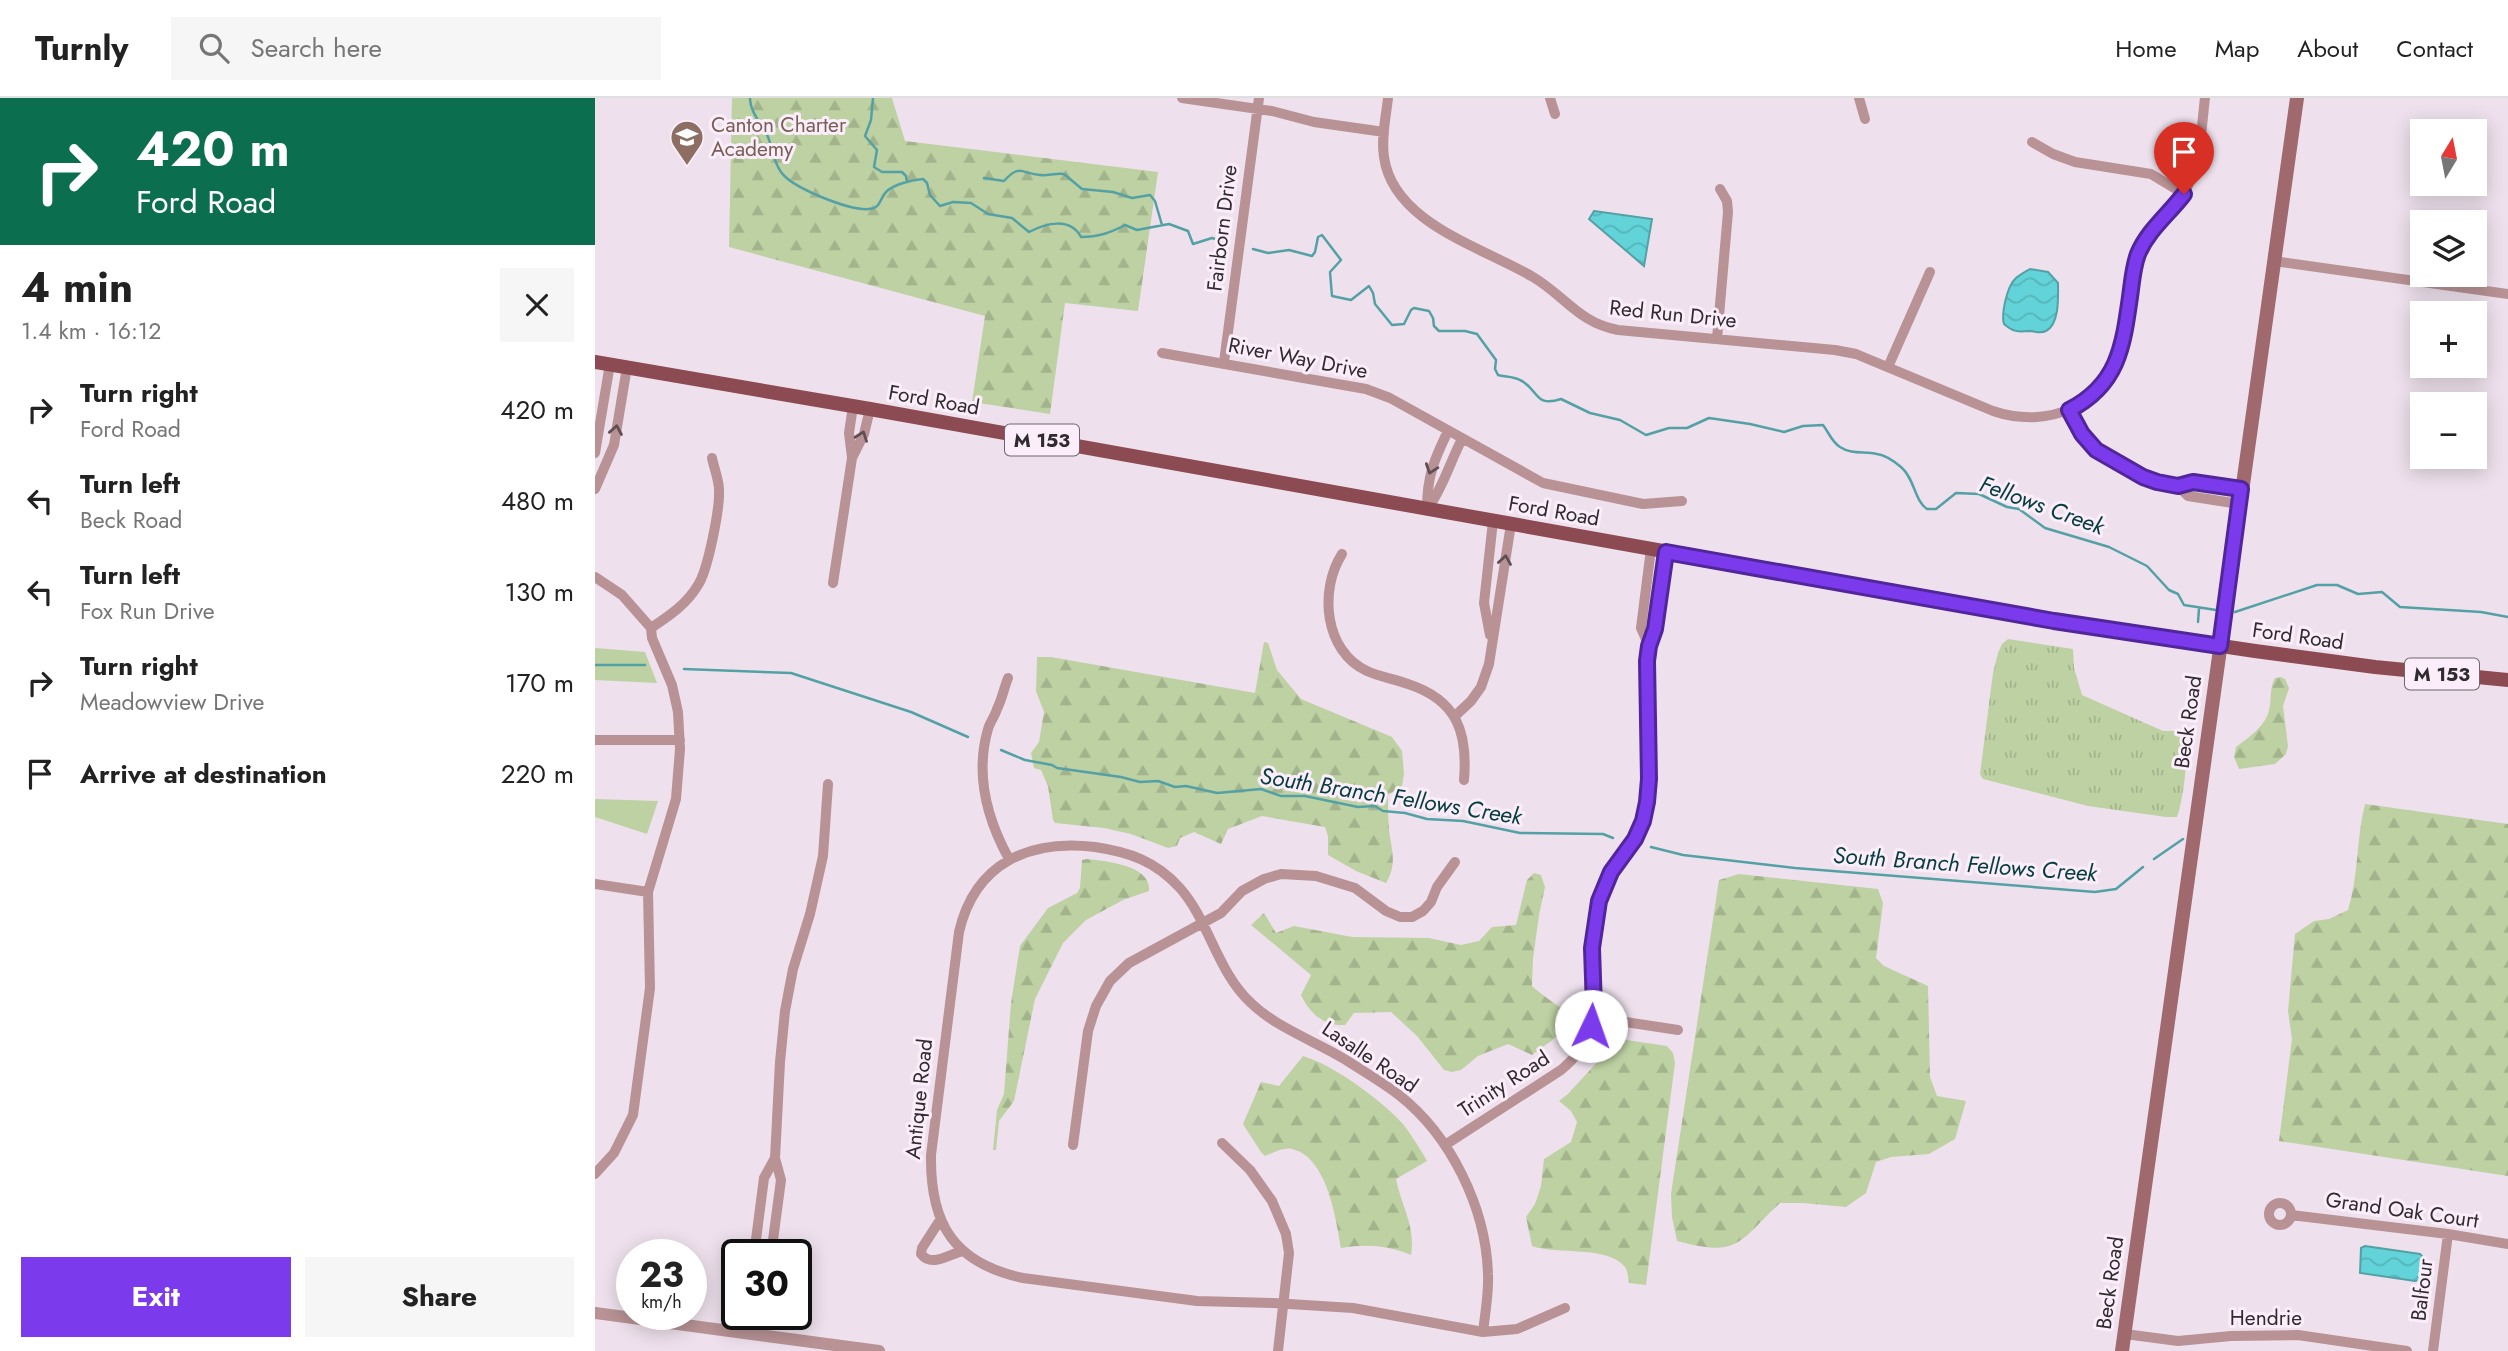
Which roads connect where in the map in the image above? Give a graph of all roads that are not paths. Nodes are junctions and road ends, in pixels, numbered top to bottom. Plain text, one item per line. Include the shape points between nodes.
1 (1182, 98) edge
2 (1388, 98) edge
3 (1550, 98) edge
4 (1859, 98) edge
5 (2206, 98) edge
6 (2297, 98) edge
7 (1258, 103) edge
8 (1555, 114) dead end
9 (1865, 120) dead end
10 (1384, 132) junction
11 (2032, 142) dead end
12 (1720, 189) dead end
13 (2184, 194) junction
14 (2274, 261) junction
15 (1930, 272) dead end
16 (2508, 294) edge
17 (1717, 339) junction
18 (1163, 353) dead end
19 (595, 362) edge
20 (1224, 362) junction
21 (610, 364) junction
22 (627, 367) junction
23 (1888, 367) junction
24 (853, 405) junction
25 (870, 409) junction
26 (2069, 410) junction
27 (1448, 431) junction
28 (1462, 439) junction
29 (595, 453) edge
30 (712, 458) dead end
31 (852, 458) junction
32 (595, 489) edge
33 (2240, 497) junction
34 (1682, 501) dead end
35 (1427, 509) junction
36 (1493, 521) junction
37 (1511, 524) junction
38 (1651, 549) junction
39 (1666, 552) junction
40 (1342, 554) dead end
41 (595, 577) edge
42 (833, 583) dead end
43 (1484, 590) junction
44 (1500, 593) junction
45 (651, 628) junction
46 (1492, 644) junction
47 (1649, 646) junction
48 (2220, 646) junction
49 (1007, 678) dead end
50 (2508, 680) edge
51 (1455, 716) junction
52 (595, 740) edge
53 (680, 740) junction
54 (1464, 780) dead end
55 (828, 784) dead end
56 (1009, 859) junction
57 (1455, 862) dead end
58 (595, 884) edge
59 (648, 891) junction
60 (1202, 922) junction
61 (1593, 1017) junction
62 (1678, 1030) dead end
63 (1222, 1143) dead end
64 (1073, 1145) dead end
65 (1445, 1145) junction
66 (775, 1158) junction
67 (595, 1174) edge
68 (2291, 1215) dead end
69 (759, 1217) junction
70 (775, 1219) junction
71 (940, 1220) junction
72 (2448, 1234) junction
73 (756, 1239) edge
74 (773, 1239) edge
75 (2508, 1244) edge
76 (963, 1251) junction
77 (1283, 1304) junction
78 (1565, 1308) dead end
79 (595, 1313) edge
80 (744, 1330) edge
81 (761, 1330) edge
82 (1483, 1332) junction
83 (744, 1333) junction
84 (2125, 1334) junction
85 (761, 1335) junction
86 (833, 1348) edge
87 (849, 1349) edge
88 (879, 1351) edge
89 (1277, 1351) edge
90 (2123, 1351) edge
91 (2407, 1351) edge
92 (2433, 1351) edge

1 - 7 street
2 - 10 street, Red Run Drive
3 - 8 street
4 - 9 street
5 - 13 street via 2196,163
6 - 14 main road, Beck Road
7 - 10 street via 1314,122
7 - 20 street, Fairborn Drive
10 - 17 street, Red Run Drive via 1384,158 1404,202 1424,219 1532,276 1580,316 1618,330
11 - 13 street via 2075,162 2151,174
12 - 17 street via 1728,212
13 - 26 street via 2138,254 2123,342 2113,369 2094,393
14 - 16 street
14 - 33 main road, Beck Road
15 - 23 street
17 - 23 street, Red Run Drive via 1835,350
18 - 20 street, River Way Drive
19 - 21 main road, Ford Road / M 153
20 - 27 street, River Way Drive via 1366,389
21 - 22 main road, Ford Road / M 153
21 - 29 street
22 - 24 main road, Ford Road / M 153
32 -> 22 street via 614,445
23 - 26 street, Red Run Drive via 2007,416 2039,418
24 - 25 main road, Ford Road / M 153
24 - 31 street
31 -> 25 street
25 - 35 main road, Ford Road / M 153
26 - 33 street via 2089,442 2106,457 2157,482 2178,486 2193,482
27 - 28 street, River Way Drive
27 -> 35 street via 1431,465
28 - 34 street, River Way Drive via 1553,486 1643,503
28 - 35 street
30 - 45 street via 719,490 706,568 686,602
31 - 42 street
33 - 48 main road, Beck Road
35 - 36 main road, Ford Road / M 153
36 - 37 main road, Ford Road / M 153
36 - 43 street
37 - 38 main road, Ford Road / M 153
44 -> 37 street
38 - 39 main road, Ford Road / M 153
38 - 47 street, Trinity Road via 1641,628
39 - 47 street, Trinity Road
39 - 48 main road, Ford Road / M 153
40 - 51 street via 1333,568 1327,604 1337,638 1348,655 1365,670 1430,694
41 - 45 street via 622,595
43 - 44 street
43 - 46 street
44 - 46 street
45 - 53 street via 672,685
46 - 51 street via 1481,687
47 - 61 street, Trinity Road via 1647,802 1635,839 1611,872 1599,901 1592,948
48 - 50 main road, Ford Road / M 153
48 - 84 main road, Beck Road
49 - 56 street via 989,727 983,774 994,831
51 - 54 street via 1466,753
52 - 53 street
53 - 59 street via 676,799
55 - 66 street via 823,856 785,1011
56 - 60 street, Antique Road via 1056,845 1129,853 1170,878
56 - 71 street, Antique Road via 975,892 959,932 931,1155 930,1182
57 - 60 street via 1431,902 1412,917 1385,911 1355,888 1300,873 1264,879
58 - 59 street
59 - 67 street via 650,988 633,1115 614,1153
60 - 64 street via 1129,963 1103,992 1088,1031
60 - 65 street, Lasalle Road via 1235,986 1248,1001 1400,1096
61 - 62 street
61 - 65 street, Trinity Road via 1586,1041 1569,1063
63 - 77 street via 1250,1170 1272,1201 1286,1234 1289,1253
65 - 82 street, Lasalle Road via 1466,1184 1485,1246 1489,1275
66 - 69 street via 764,1178
66 - 70 street via 781,1180
68 - 72 street, Grand Oak Court
69 - 70 street
69 - 73 street
70 - 74 street
71 - 76 street, Antique Road
71 - 76 street via 922,1248 925,1260 932,1262
72 - 75 street, Grand Oak Court
72 - 92 street, Balfour
76 - 77 street, Antique Road via 992,1269 1023,1278 1197,1301
77 - 82 street, Antique Road via 1372,1310
77 - 89 street
78 - 82 street, Antique Road via 1517,1329
79 - 83 street
80 - 83 street
81 - 85 street
83 - 85 street
84 - 90 main road, Beck Road
84 - 91 street, Hendrie via 2178,1341 2298,1335
85 - 86 street
86 - 87 street
87 - 88 street

